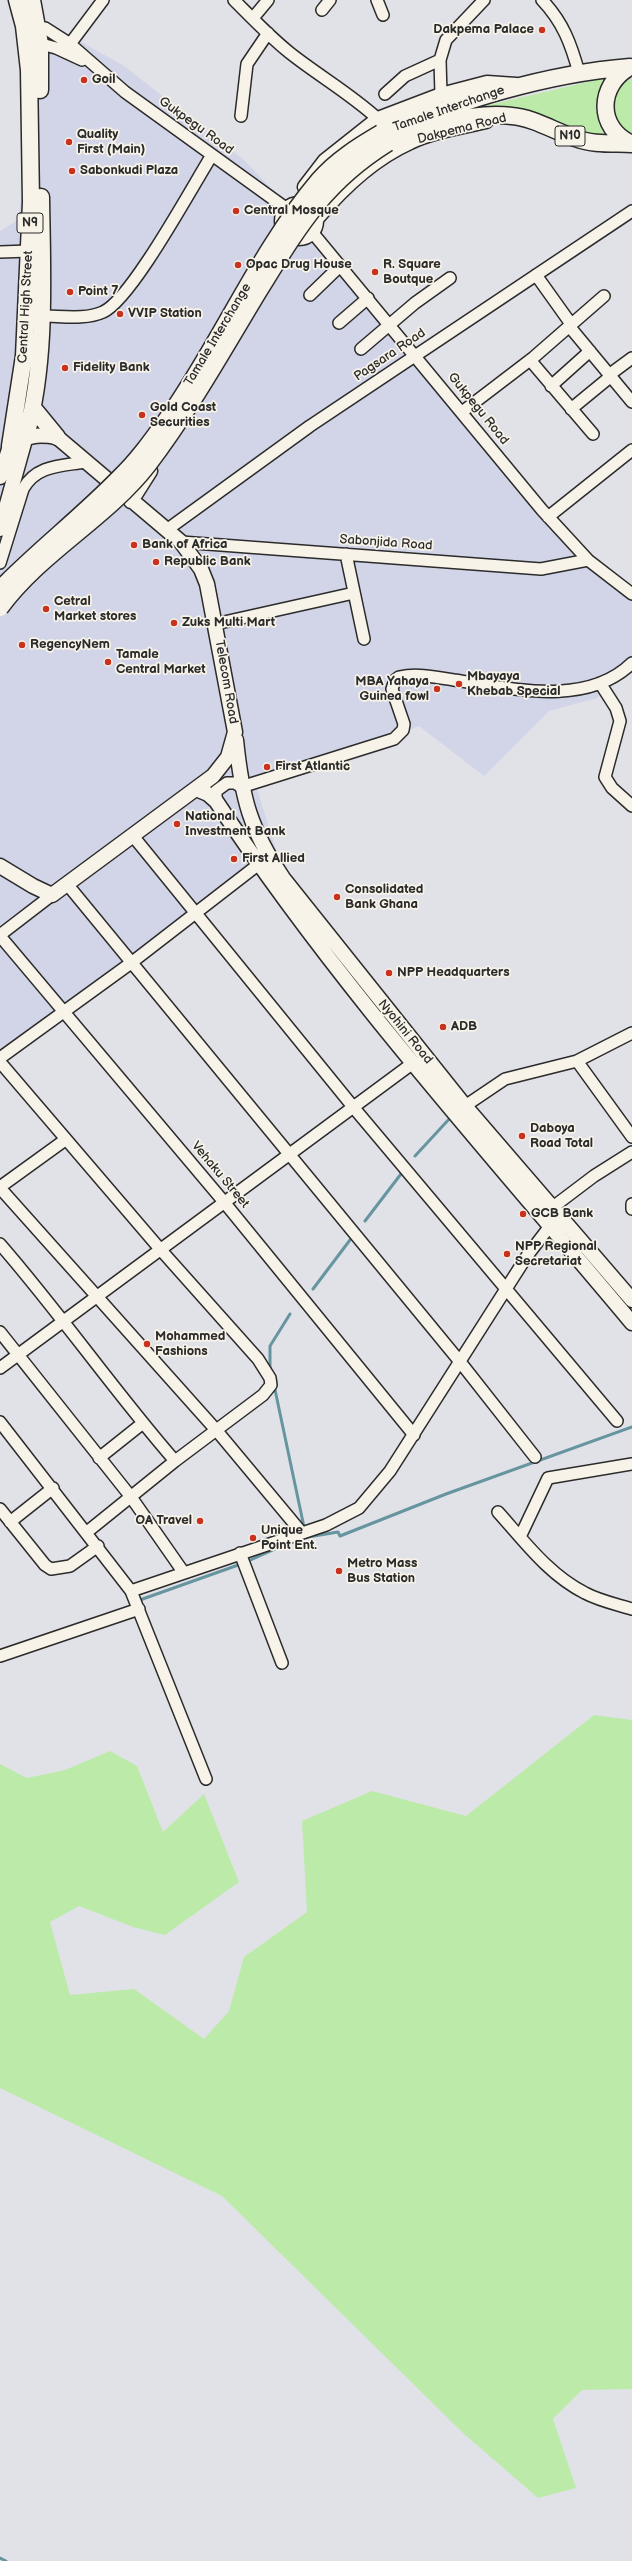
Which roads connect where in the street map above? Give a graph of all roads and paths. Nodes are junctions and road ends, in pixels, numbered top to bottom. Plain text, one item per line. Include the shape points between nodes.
1 (17, 0) edge
2 (32, 0) edge
3 (103, 0) edge
4 (234, 0) edge
5 (268, 0) edge
6 (330, 0) edge
7 (377, 0) edge
8 (542, 0) edge
9 (481, 1) edge
10 (322, 10) dead end
11 (383, 15) dead end
12 (253, 18) junction
13 (268, 33) junction
14 (32, 34) junction
15 (70, 44) junction
16 (440, 60) junction
17 (90, 64) junction
18 (631, 67) edge
19 (579, 72) junction
20 (519, 86) junction
21 (385, 94) dead end
22 (442, 95) junction
23 (241, 116) dead end
24 (511, 116) junction
25 (382, 132) junction
26 (632, 144) edge
27 (212, 155) junction
28 (290, 207) junction
29 (632, 211) edge
30 (282, 223) junction
31 (310, 229) junction
32 (29, 251) junction
33 (0, 252) edge
34 (340, 266) junction
35 (536, 275) junction
36 (450, 278) dead end
37 (310, 295) dead end
38 (604, 296) dead end
39 (368, 298) junction
40 (43, 316) junction
41 (338, 323) dead end
42 (390, 325) junction
43 (570, 325) junction
44 (361, 349) dead end
45 (590, 350) junction
46 (415, 355) junction
47 (632, 358) edge
48 (530, 360) junction
49 (610, 376) junction
50 (551, 386) junction
51 (632, 402) edge
52 (34, 409) junction
53 (572, 409) junction
54 (462, 412) junction
55 (593, 434) dead end
56 (26, 436) junction
57 (57, 437) junction
58 (10, 446) junction
59 (632, 450) edge
60 (85, 462) junction
61 (0, 477) edge
62 (109, 482) junction
63 (131, 501) junction
64 (548, 517) junction
65 (0, 529) edge
66 (168, 529) junction
67 (181, 542) junction
68 (346, 554) junction
69 (588, 560) junction
70 (0, 563) edge
71 (0, 589) edge
72 (354, 593) junction
73 (632, 594) edge
74 (0, 608) edge
75 (215, 624) junction
76 (364, 639) dead end
77 (632, 663) edge
78 (600, 683) junction
79 (235, 732) junction
80 (241, 787) junction
81 (196, 789) junction
82 (216, 801) junction
83 (632, 806) edge
84 (133, 836) junction
85 (259, 864) junction
86 (0, 866) edge
87 (67, 884) junction
88 (52, 895) junction
89 (196, 912) junction
90 (0, 936) edge
91 (131, 963) junction
92 (64, 1011) junction
93 (632, 1033) edge
94 (0, 1058) edge
95 (577, 1061) junction
96 (0, 1062) edge
97 (413, 1063) junction
98 (465, 1106) junction
99 (354, 1108) junction
100 (632, 1137) edge
101 (65, 1140) junction
102 (632, 1152) edge
103 (290, 1154) junction
104 (0, 1187) edge
105 (224, 1202) junction
106 (632, 1204) edge
107 (553, 1207) junction
108 (632, 1209) edge
109 (550, 1226) junction
110 (0, 1244) edge
111 (160, 1249) junction
112 (507, 1291) junction
113 (96, 1295) junction
114 (632, 1300) edge
115 (62, 1320) junction
116 (632, 1323) edge
117 (0, 1332) edge
118 (17, 1355) junction
119 (461, 1363) junction
120 (0, 1368) edge
121 (617, 1420) dead end
122 (0, 1422) edge
123 (143, 1423) junction
124 (217, 1431) junction
125 (414, 1435) junction
126 (535, 1457) dead end
127 (99, 1458) junction
128 (175, 1461) junction
129 (631, 1468) edge
130 (52, 1488) junction
131 (131, 1496) junction
132 (0, 1509) edge
133 (498, 1512) dead end
134 (10, 1522) junction
135 (87, 1532) junction
136 (302, 1533) junction
137 (520, 1537) junction
138 (98, 1546) junction
139 (240, 1553) junction
140 (184, 1573) junction
141 (131, 1592) junction
142 (139, 1609) junction
143 (632, 1609) edge
144 (0, 1656) edge
145 (282, 1663) dead end
146 (206, 1779) dead end

1 - 14 highway, Central High Street / N9
2 - 14 highway, Central High Street / N9
3 - 15 street
4 - 12 street
5 - 12 street
6 - 10 street
7 - 11 street
8 - 19 street via 559,19 569,38
9 - 16 street via 446,40
12 - 13 street
13 - 23 street via 247,64
13 - 25 street via 307,66 357,99
14 - 15 street, Gukpegu Road via 45,28
14 - 17 street, Gukpegu Road
14 - 32 highway, Central High Street / N9
14 - 40 highway, Central High Street / N9
15 - 17 street, Gukpegu Road
16 - 21 street via 406,76
16 - 22 street
17 - 27 street, Gukpegu Road
18 - 19 highway
18 - 26 highway via 612,81 605,107 608,120 615,132 622,140
19 - 20 highway
20 - 22 main road via 487,83
20 - 25 highway, Tamale Interchange via 432,113
22 - 25 main road
24 - 25 highway, Tamale Interchange via 467,117
24 - 26 highway, Dakpema Road / N10 via 586,142
24 - 31 main road, Dakpema Road via 444,131 410,142 376,162 342,188
25 - 28 main road via 326,161
25 - 71 highway, Tamale Interchange, bridge via 350,152 320,180 268,253 167,418 140,455 120,478 28,560
25 - 74 highway, Tamale Interchange, bridge via 359,161 315,206 289,243 182,416 147,466 112,502 30,576
27 - 28 street, Gukpegu Road
27 - 40 street via 132,284 114,306 103,313 90,315
28 - 30 main road
28 - 31 main road via 308,206
29 - 35 street, Pagsara Road
30 - 31 main road via 291,236
30 - 62 main road via 163,418
31 - 34 street, Gukpegu Road
31 - 63 main road, Dakpema Road
32 - 33 street
32 - 58 highway, Central High Street / N9 via 24,356
34 - 37 street
34 - 39 street, Gukpegu Road
35 - 43 street
35 - 46 street, Pagsara Road
36 - 42 street
38 - 43 street
39 - 41 street
39 - 42 street, Gukpegu Road
40 - 52 highway, Central High Street / N9
42 - 44 street
42 - 46 street, Gukpegu Road
43 - 45 street
43 - 48 street
45 - 49 street
45 - 50 street
46 - 54 street, Gukpegu Road
46 - 66 street, Pagsara Road via 310,426
47 - 49 street
48 - 50 street
48 - 54 street
49 - 51 street
49 - 53 street
50 - 53 street
52 - 56 highway, Central High Street / N9
52 - 57 highway
53 - 55 street
54 - 64 street, Gukpegu Road
56 - 57 main road
56 - 58 main road
56 - 65 main road, N9
57 - 60 main road, Telecom Road
58 - 61 main road
59 - 64 street
60 - 62 main road, Telecom Road
60 - 70 street via 50,467 29,479 23,489
62 - 63 main road, Telecom Road
63 - 66 main road, Telecom Road
64 - 69 street, Gukpegu Road
66 - 67 main road, Telecom Road
67 - 68 street, Sabonjida Road
67 - 75 main road, Telecom Road via 201,569
68 - 69 street, Sabonjida Road via 541,569
68 - 72 street
69 - 73 street, Gukpegu Road
72 - 75 street
72 - 76 street
75 - 79 main road, Telecom Road
77 - 78 street via 620,673
78 - 80 street via 547,691 437,677 400,677 395,680 392,689 404,724 403,730 394,740
78 - 83 street via 616,708 620,721 605,777 612,788
79 - 80 main road, Nyohini Road
79 - 81 main road, Telecom Road via 228,757 222,767
80 - 82 street via 231,782 222,785 216,791
80 - 98 main road, Nyohini Road via 255,829 283,878
81 - 82 main road, Nyohini Road
81 - 84 main road, Telecom Road
82 - 85 main road, Nyohini Road
84 - 87 main road, Telecom Road
84 - 89 street
85 - 89 street
85 - 97 main road, Nyohini Road via 324,953
86 - 88 main road
87 - 88 main road, Telecom Road
87 - 91 street
88 - 90 street
89 - 91 street
89 - 99 street
90 - 92 street, Vehaku Street
91 - 92 street
91 - 103 street
92 - 94 street
92 - 105 street, Vehaku Street
93 - 95 street
95 - 98 street via 505,1079
95 - 100 street
96 - 101 street
97 - 99 street
97 - 109 main road, Nyohini Road
98 - 107 main road, Nyohini Road
99 - 103 street
99 - 112 street
101 - 104 street
101 - 111 street
102 - 107 street via 589,1179
103 - 105 street
103 - 119 street
104 - 113 street
105 - 111 street
105 - 125 street, Vehaku Street
106 - 108 street
107 - 114 main road, Nyohini Road
109 - 112 street
109 - 116 main road, Nyohini Road
110 - 115 street
111 - 113 street
111 - 124 street via 258,1359 270,1378 268,1390
112 - 119 street
112 - 121 street
113 - 115 street
113 - 124 street
115 - 118 street
115 - 123 street
117 - 118 street
118 - 120 street
118 - 127 street
119 - 125 street
119 - 126 street
122 - 130 street
123 - 127 street
123 - 128 street
124 - 128 street
124 - 136 street
125 - 136 street via 379,1487 359,1508 326,1525
127 - 131 street
128 - 131 street
129 - 137 street via 548,1478
130 - 134 street
130 - 135 street
131 - 135 street
131 - 140 street
132 - 134 street
133 - 137 street
134 - 138 street via 51,1569 70,1566
135 - 138 street
136 - 139 street
137 - 143 street via 550,1569 570,1585 599,1599
138 - 141 street
139 - 140 street
139 - 145 street
140 - 141 street
141 - 142 street
142 - 144 street
142 - 146 street

